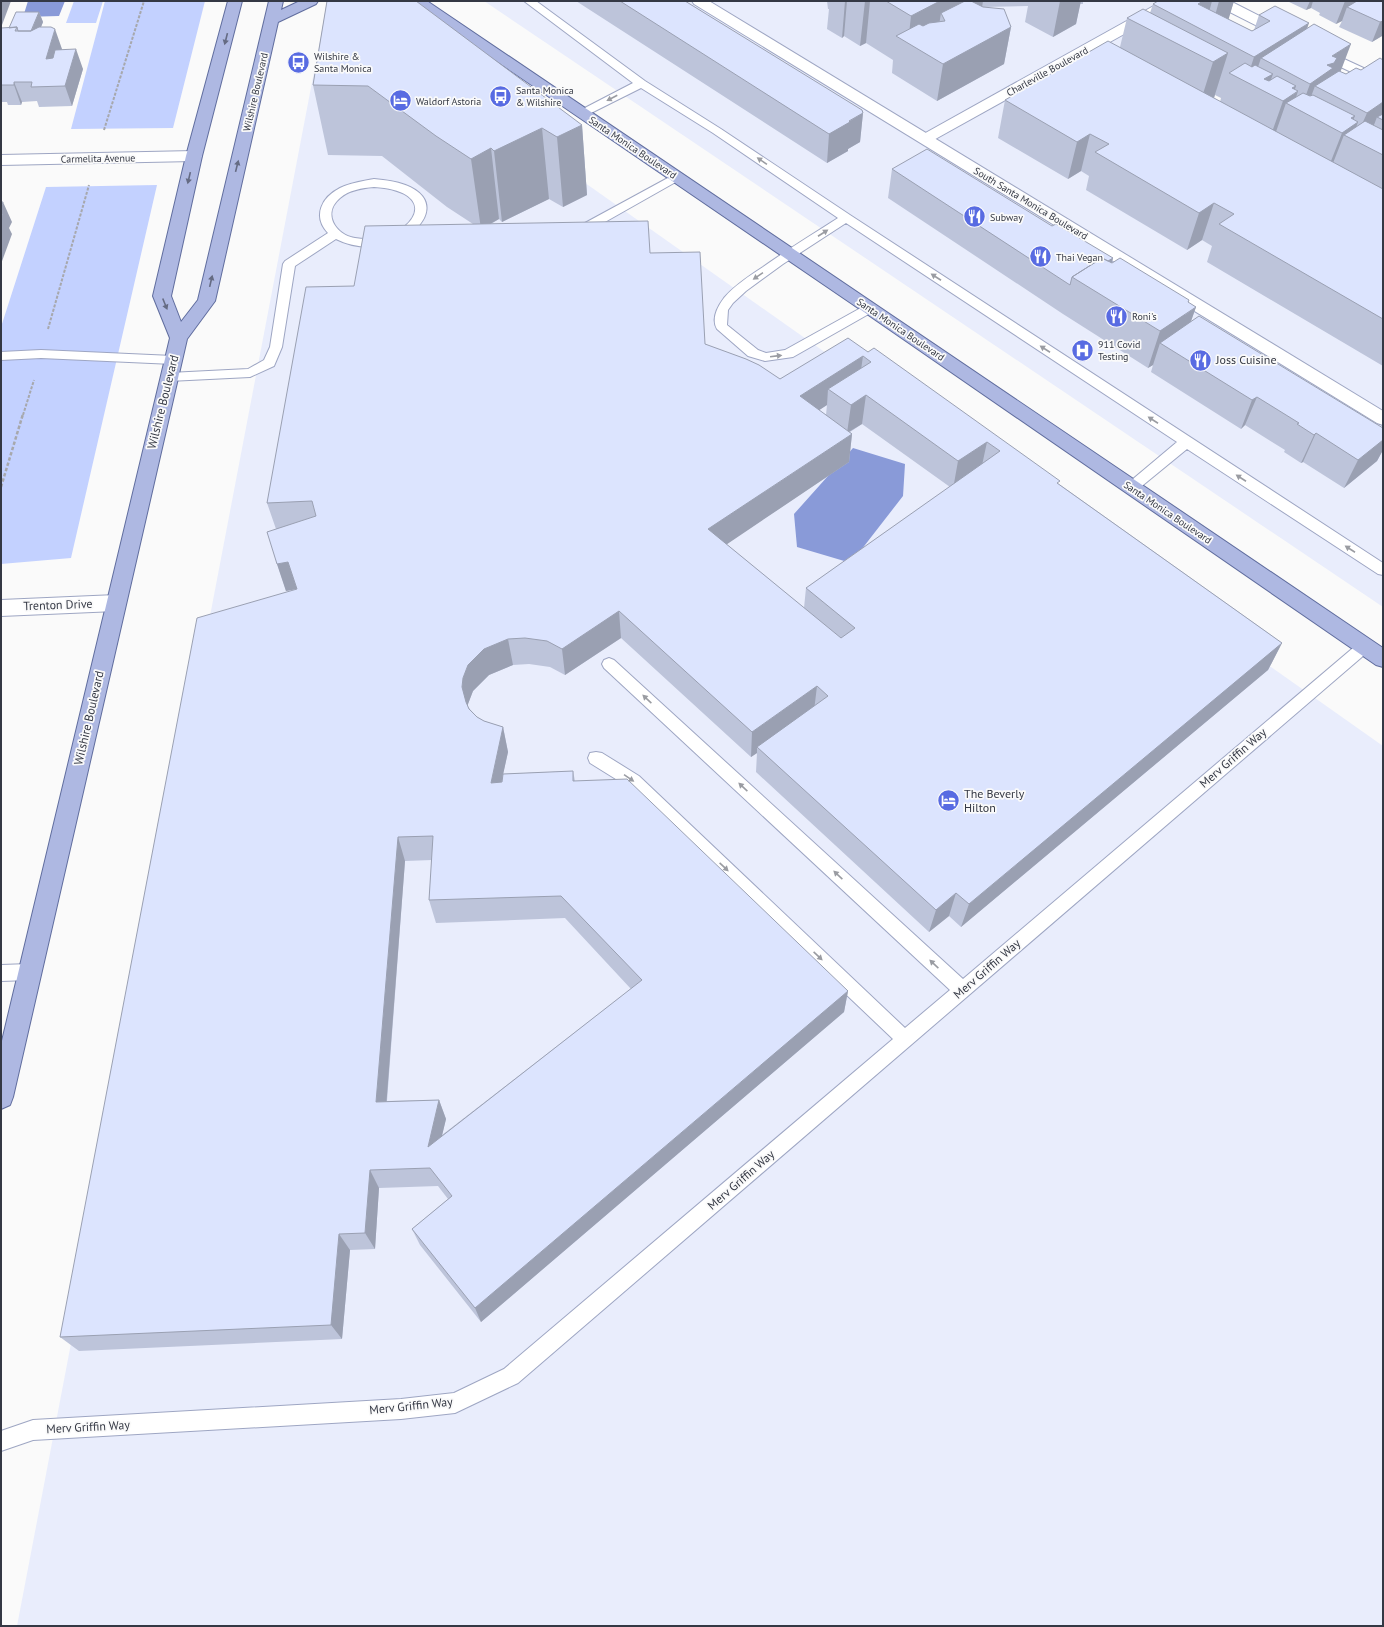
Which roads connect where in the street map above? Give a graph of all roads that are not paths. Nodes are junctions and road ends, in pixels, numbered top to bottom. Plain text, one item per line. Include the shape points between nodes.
1 (235, 1) edge
2 (276, 1) edge
3 (311, 1) edge
4 (418, 1) edge
5 (530, 1) edge
6 (699, 1) edge
7 (1167, 1) edge
8 (1219, 1) edge
9 (271, 20) junction
10 (641, 83) junction
11 (1383, 83) edge
12 (583, 113) junction
13 (925, 139) junction
14 (194, 156) junction
15 (1, 160) edge
16 (677, 177) junction
17 (846, 218) junction
18 (408, 231) junction
19 (423, 233) edge
20 (335, 234) junction
21 (570, 234) edge
22 (790, 255) junction
23 (870, 308) junction
24 (179, 338) junction
25 (1, 356) edge
26 (171, 368) junction
27 (1383, 419) edge
28 (1186, 442) junction
29 (1132, 487) junction
30 (1383, 570) edge
31 (116, 604) junction
32 (1, 608) edge
33 (1365, 646) junction
34 (1383, 659) edge
35 (609, 664) dead end
36 (596, 758) dead end
37 (29, 972) junction
38 (1, 973) edge
39 (962, 990) junction
40 (905, 1039) junction
41 (1, 1097) edge
42 (1, 1441) edge

1 -> 14 main road, Wilshire Boulevard
2 - 9 main road, Wilshire Boulevard
3 - 9 main road
4 - 12 main road, Santa Monica Boulevard
5 - 10 lane
6 - 13 street, South Santa Monica Boulevard
7 - 13 street, Charleville Boulevard via 1166,6 1082,59
8 - 11 street
24 -> 9 main road, Wilshire Boulevard via 206,301
10 -> 12 lane
17 -> 10 lane
12 - 16 main road, Santa Monica Boulevard
13 - 27 street, South Santa Monica Boulevard
14 - 15 street, Carmelita Avenue
14 -> 24 main road, Wilshire Boulevard via 162,296
16 - 21 lane
16 - 22 main road, Santa Monica Boulevard
22 -> 17 lane
28 -> 17 lane
18 - 19 lane
18 - 20 lane via 374,242 348,240
18 - 20 lane via 417,222 421,212 420,202 414,194 403,187 374,183 344,190 326,207 324,217 327,226
20 - 26 lane via 290,264 276,347 269,363 250,373
22 - 23 main road, Santa Monica Boulevard
22 -> 23 lane via 748,282 722,310 721,326 753,353 765,357 788,354
23 - 29 main road, Santa Monica Boulevard
24 - 26 main road, Wilshire Boulevard
25 - 26 lane via 41,354
26 - 31 main road, Wilshire Boulevard
28 - 29 lane
30 -> 28 lane
29 - 33 main road, Santa Monica Boulevard
31 - 32 street, Trenton Drive
31 - 37 main road, Wilshire Boulevard
33 - 34 main road, Santa Monica Boulevard
33 - 39 lane, Merv Griffin Way
39 -> 35 lane
36 -> 40 lane via 634,781
37 - 38 lane
37 - 41 main road, Wilshire Boulevard
39 - 40 lane, Merv Griffin Way
40 - 42 lane, Merv Griffin Way via 511,1376 455,1403 401,1409 33,1430

